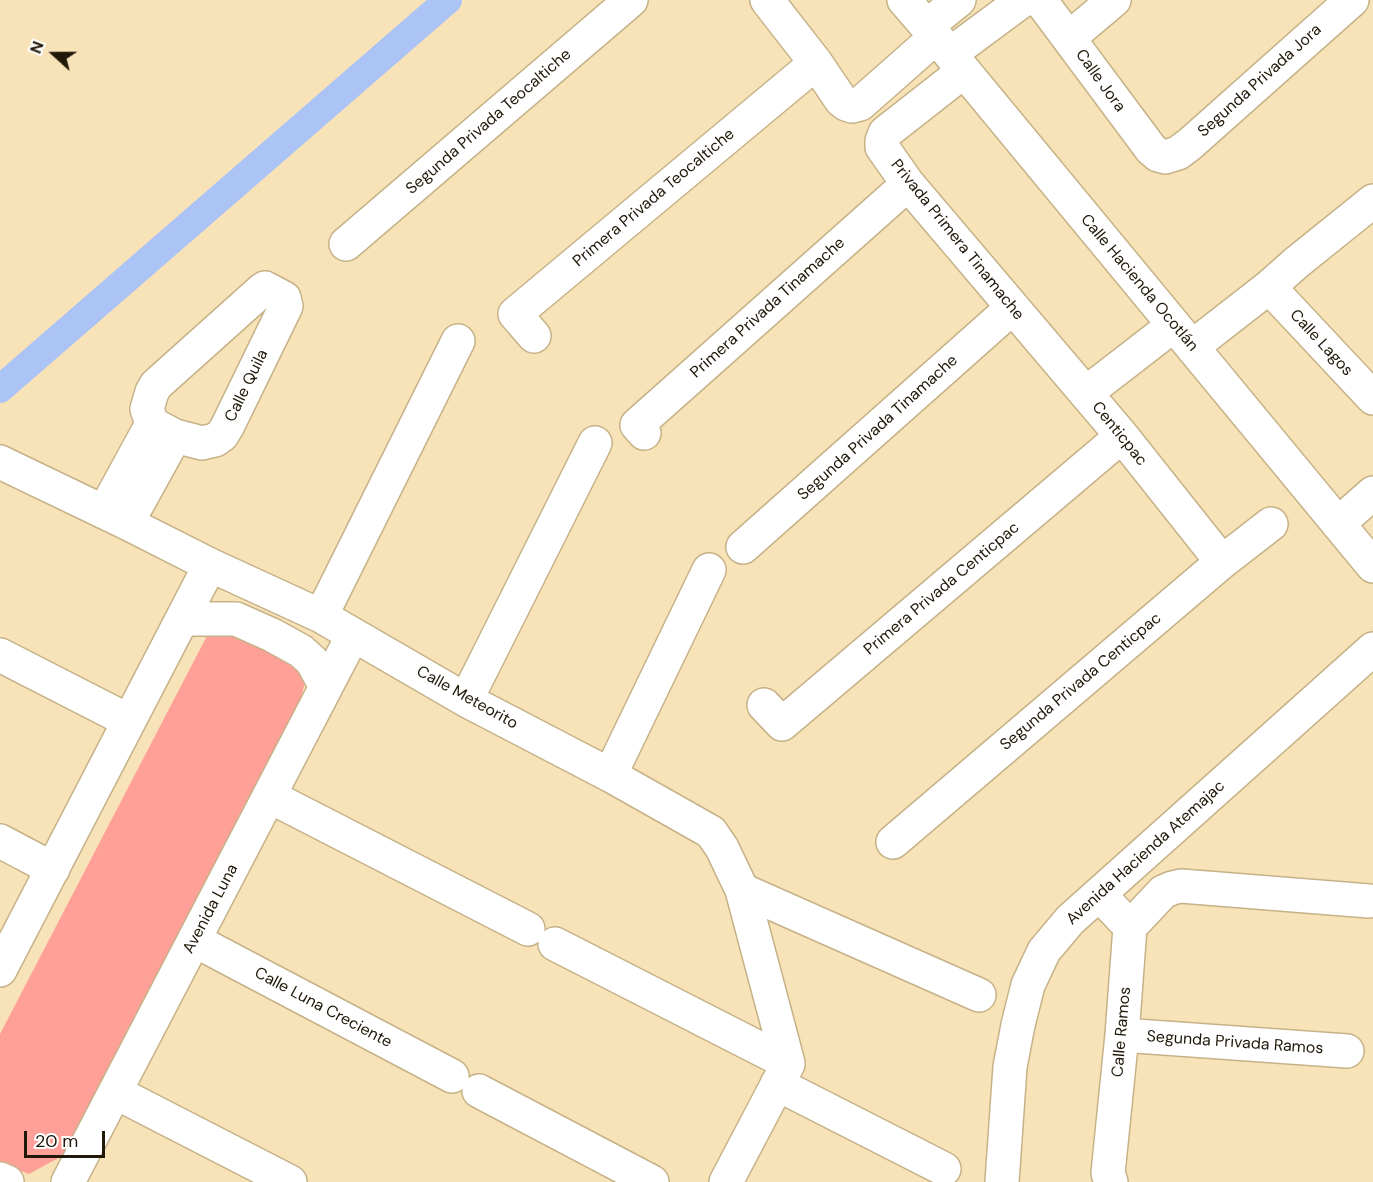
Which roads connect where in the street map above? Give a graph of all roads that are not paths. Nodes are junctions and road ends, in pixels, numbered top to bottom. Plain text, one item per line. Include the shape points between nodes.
1 (631, 0) edge
2 (767, 0) edge
3 (904, 0) edge
4 (959, 0) edge
5 (1023, 0) edge
6 (1038, 0) edge
7 (1114, 0) edge
8 (1352, 0) edge
9 (1069, 38) junction
10 (944, 47) junction
11 (816, 63) junction
12 (1165, 157) joint
13 (908, 184) junction
14 (1373, 201) edge
15 (346, 244) dead end
16 (1269, 287) junction
17 (1012, 308) junction
18 (534, 336) dead end
19 (1183, 336) junction
20 (458, 341) dead end
21 (1086, 393) junction
22 (1373, 398) edge
23 (164, 430) junction
24 (644, 433) dead end
25 (1122, 436) junction
26 (595, 443) dead end
27 (0, 462) edge
28 (1373, 493) edge
29 (116, 517) junction
30 (1271, 524) dead end
31 (1338, 524) junction
32 (743, 547) dead end
33 (1222, 562) junction
34 (210, 565) junction
35 (1373, 566) edge
36 (709, 570) dead end
37 (321, 616) junction
38 (183, 619) junction
39 (353, 635) junction
40 (1373, 649) edge
41 (0, 655) edge
42 (326, 687) junction
43 (466, 699) junction
44 (764, 705) dead end
45 (129, 722) junction
46 (610, 775) junction
47 (269, 796) junction
48 (0, 841) edge
49 (893, 842) dead end
50 (53, 869) junction
51 (742, 890) junction
52 (1099, 894) junction
53 (1370, 901) dead end
54 (1130, 927) junction
55 (194, 940) junction
56 (0, 970) edge
57 (979, 995) dead end
58 (1122, 1035) junction
59 (1359, 1052) edge
60 (783, 1073) junction
61 (115, 1092) junction
62 (944, 1169) dead end
63 (0, 1179) edge
64 (7, 1182) edge
65 (68, 1182) edge
66 (290, 1182) edge
67 (652, 1182) edge
68 (726, 1182) edge
69 (1002, 1182) edge
70 (1111, 1182) edge

1 - 15 street, Segunda Privada Teocaltiche
2 - 11 street
3 - 10 street, Calle Hacienda Ocotlán
4 - 10 street
5 - 10 street
6 - 9 street, Calle Jora
7 - 9 street
8 - 12 street, Segunda Privada Jora via 1190,144
9 - 12 street, Calle Jora via 1151,149
10 - 11 street via 852,106 841,100
10 - 13 street, Privada Primera Tinamache via 883,136 882,147
10 - 19 street, Calle Hacienda Ocotlán
11 - 18 street, Primera Privada Teocaltiche via 515,314
13 - 17 street, Privada Primera Tinamache
13 - 24 street, Primera Privada Tinamache via 637,425
14 - 16 street, Centicpac
16 - 19 street, Centicpac
16 - 22 street, Calle Lagos
17 - 21 street, Privada Primera Tinamache
17 - 32 street, Segunda Privada Tinamache
19 - 21 street, Centicpac
19 - 31 street, Calle Hacienda Ocotlán
20 - 37 street
21 - 25 street, Centicpac
23 - 23 street, Calle Quila via 147,410 156,386 262,290 282,296 286,306 222,435 202,443
23 - 29 street
25 - 33 street, Centicpac
25 - 44 street, Primera Privada Centicpac via 782,724
26 - 43 street
27 - 29 street, Calle Meteorito
28 - 31 street
29 - 34 street, Calle Meteorito
30 - 33 street, Segunda Privada Centicpac
31 - 35 street, Calle Hacienda Ocotlán
33 - 49 street, Segunda Privada Centicpac
34 - 37 street, Calle Meteorito
34 - 38 street
36 - 46 street
37 - 39 street, Calle Meteorito
38 - 42 street via 236,619 272,635 307,656
38 - 45 street
39 - 42 street, Avenida Luna
39 - 43 street, Calle Meteorito
40 - 52 street, Avenida Hacienda Atemajac
41 - 45 street
42 - 47 street, Avenida Luna
43 - 46 street, Calle Meteorito
45 - 50 street
46 - 51 street, Calle Meteorito via 711,832 723,848
47 - 55 street, Avenida Luna
47 - 60 street via 541,937
48 - 50 street
50 - 56 street
51 - 57 street
51 - 60 street, Calle Meteorito
52 - 54 street
52 - 69 street, Avenida Hacienda Atemajac via 1044,951 1028,985 1010,1067
53 - 54 street via 1181,886 1163,892
54 - 58 street, Calle Ramos
55 - 61 street, Avenida Luna
55 - 67 street, Calle Luna Creciente
58 - 59 street, Segunda Privada Ramos
58 - 70 street, Calle Ramos via 1108,1173
60 - 62 street
60 - 68 street
61 - 65 street, Avenida Luna
61 - 66 street
63 - 64 street

